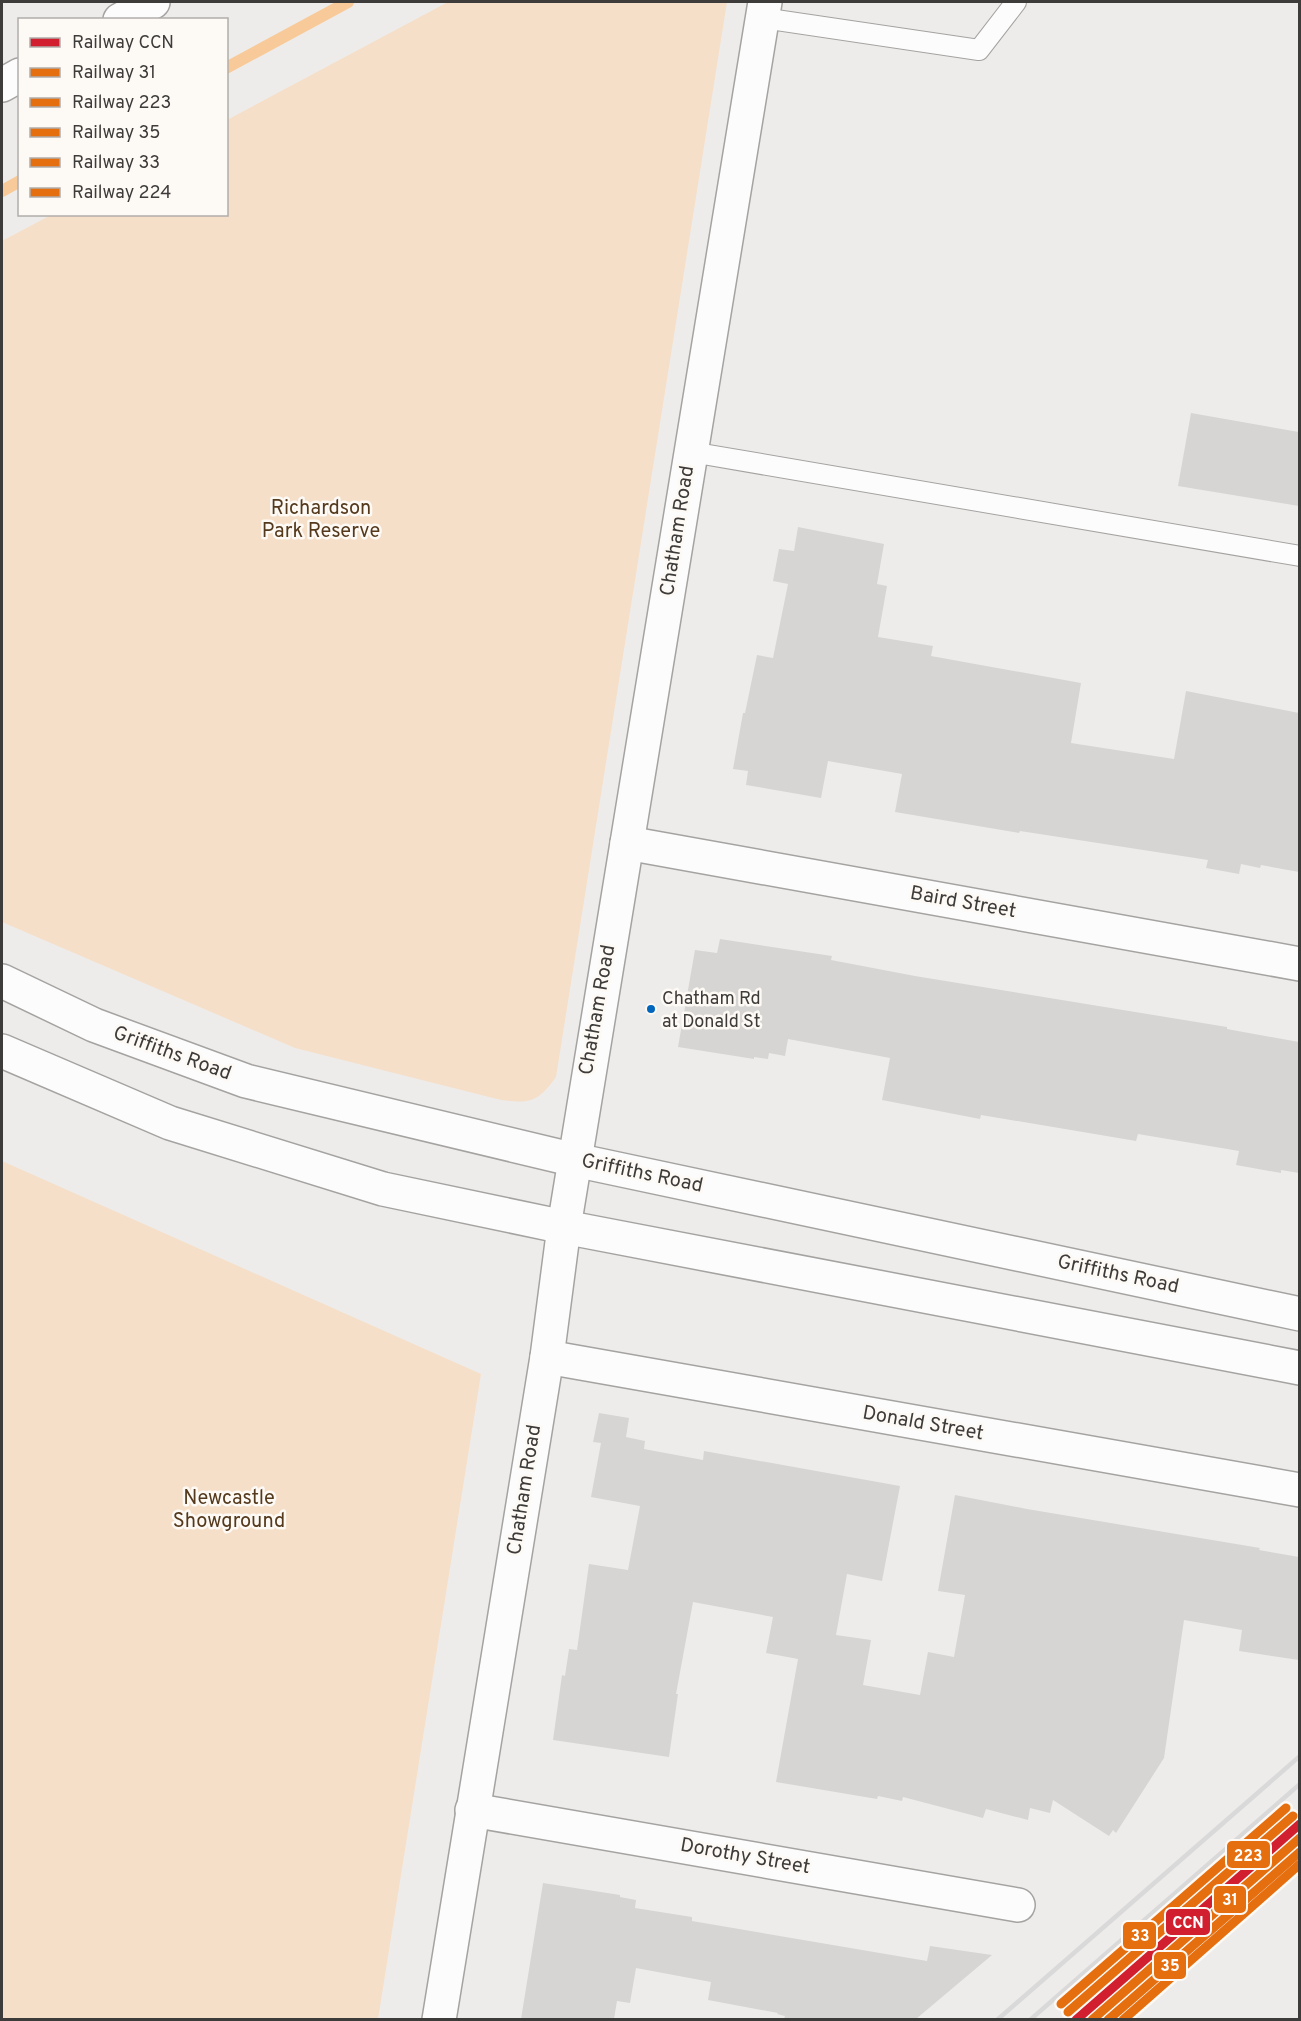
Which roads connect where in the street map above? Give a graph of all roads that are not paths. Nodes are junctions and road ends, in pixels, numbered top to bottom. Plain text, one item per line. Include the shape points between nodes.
1 (153, 2) edge
2 (1016, 2) edge
3 (763, 10) edge
4 (124, 18) edge
5 (18, 76) edge
6 (2, 85) edge
7 (691, 452) junction
8 (1299, 556) edge
9 (627, 843) junction
10 (1299, 964) edge
11 (2, 981) edge
12 (2, 1051) edge
13 (575, 1160) junction
14 (564, 1227) junction
15 (1299, 1314) edge
16 (547, 1357) junction
17 (1299, 1368) edge
18 (1299, 1491) edge
19 (472, 1810) junction
20 (1018, 1905) dead end
21 (439, 2019) edge

1 - 4 main road
2 - 3 lane via 979,50
3 - 7 main road, Chatham Road
5 - 6 main road
7 - 8 lane
7 - 9 main road, Chatham Road
9 - 10 main road, Baird Street
9 - 13 main road, Chatham Road
11 - 13 main road, Griffiths Road via 94,1025 246,1081
12 - 14 main road via 170,1123 372,1186
13 - 14 main road, Chatham Road
13 - 15 main road, Griffiths Road
14 - 16 main road, Chatham Road
14 - 17 main road
16 - 18 main road, Donald Street
16 - 19 main road, Chatham Road
19 - 20 main road, Dorothy Street
19 - 21 main road, Chatham Road

